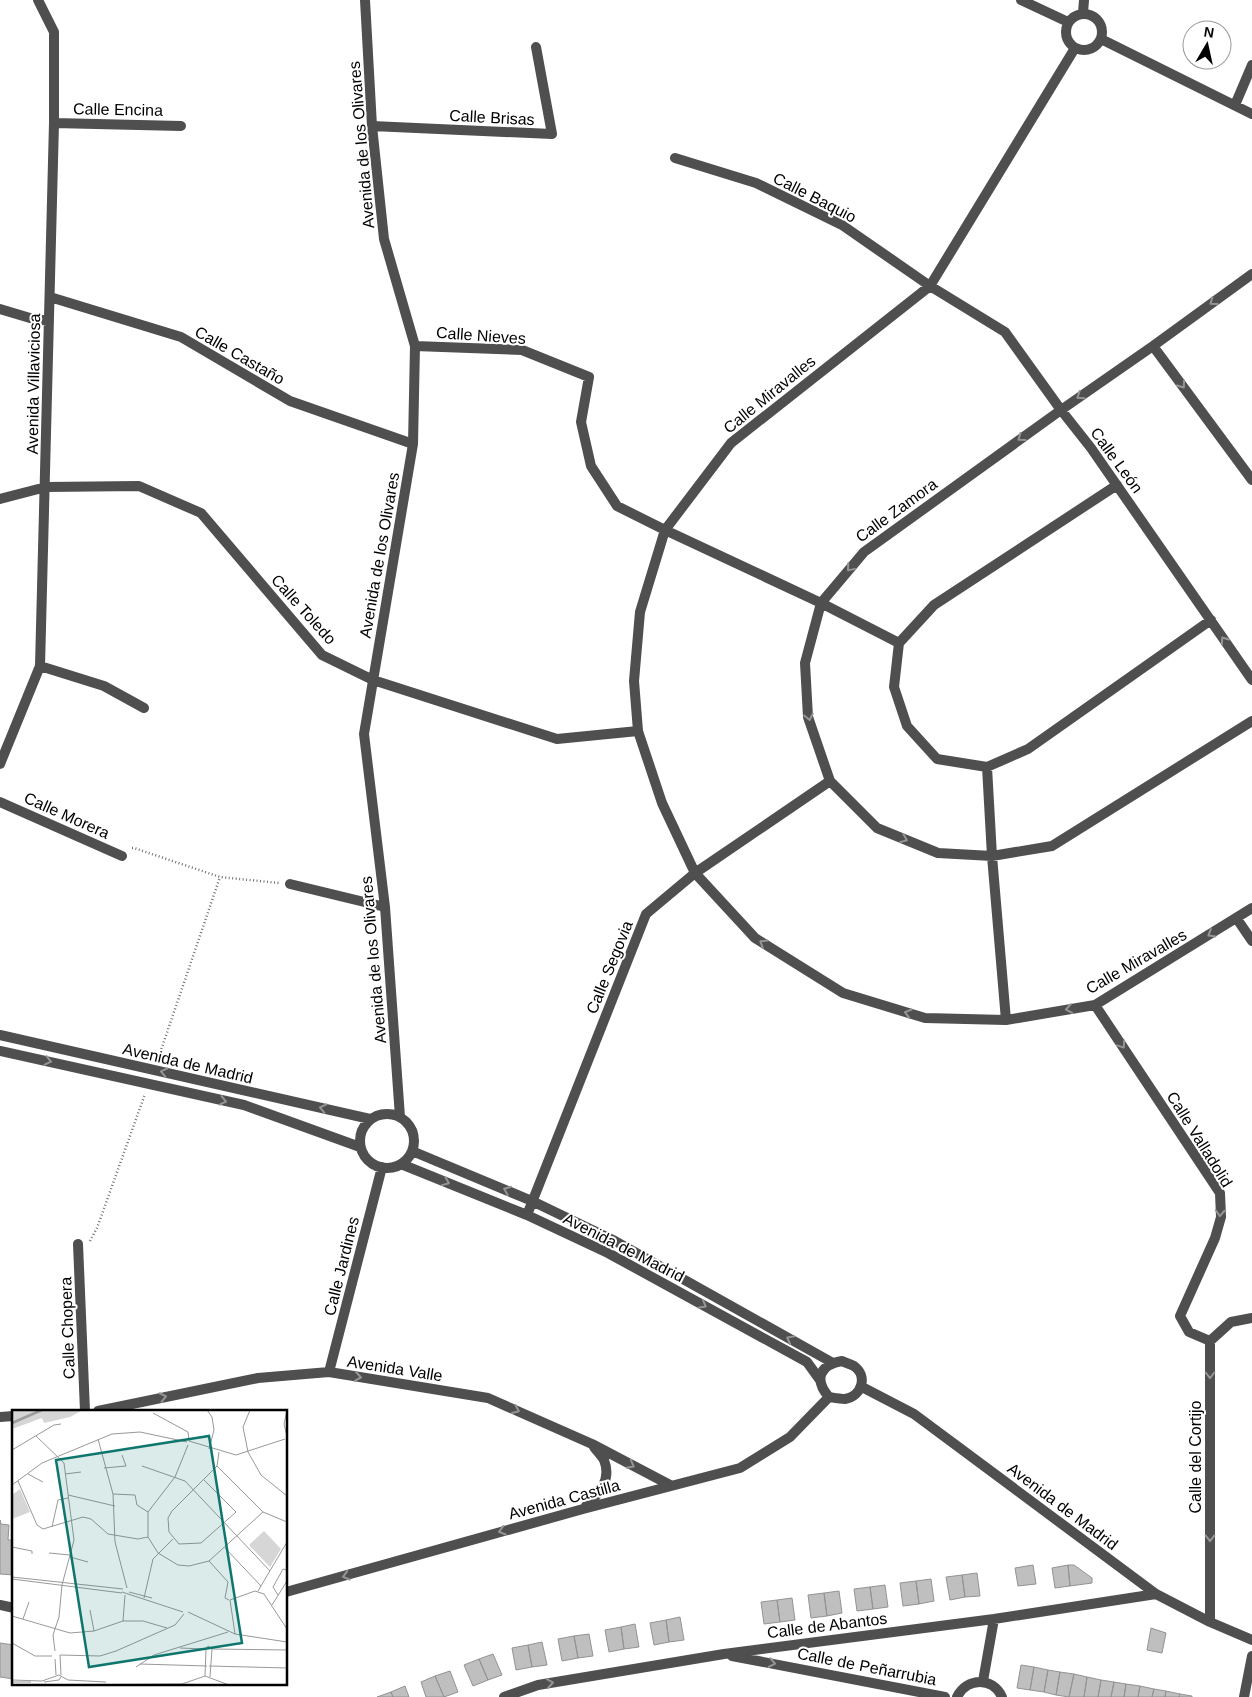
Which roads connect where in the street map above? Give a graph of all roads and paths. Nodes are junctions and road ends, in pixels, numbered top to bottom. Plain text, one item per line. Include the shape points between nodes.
1 (38, 0) edge
2 (365, 0) edge
3 (1021, 0) edge
4 (1084, 0) edge
5 (1084, 13) junction
6 (1068, 22) junction
7 (1101, 39) junction
8 (536, 47) dead end
9 (1075, 48) junction
10 (1252, 64) edge
11 (1235, 105) junction
12 (1252, 114) edge
13 (54, 123) junction
14 (181, 126) dead end
15 (372, 126) junction
16 (675, 158) dead end
17 (1252, 274) edge
18 (930, 286) junction
19 (50, 297) junction
20 (0, 310) edge
21 (49, 321) junction
22 (414, 346) junction
23 (1154, 346) junction
24 (1060, 410) junction
25 (413, 444) junction
26 (1252, 480) edge
27 (1117, 485) junction
28 (46, 487) junction
29 (0, 499) edge
30 (665, 530) junction
31 (820, 603) junction
32 (1211, 620) junction
33 (899, 643) junction
34 (40, 666) junction
35 (373, 680) junction
36 (1252, 680) edge
37 (144, 708) dead end
38 (1252, 721) edge
39 (638, 731) junction
40 (0, 764) edge
41 (987, 767) junction
42 (830, 780) junction
43 (0, 802) edge
44 (117, 854) joint
45 (992, 856) junction
46 (695, 873) junction
47 (220, 877) junction
48 (290, 884) joint
49 (385, 906) junction
50 (1252, 908) edge
51 (1237, 919) junction
52 (1252, 941) edge
53 (1096, 1005) junction
54 (1006, 1020) junction
55 (0, 1035) edge
56 (0, 1051) edge
57 (154, 1070) junction
58 (148, 1084) junction
59 (400, 1117) junction
60 (370, 1119) junction
61 (360, 1147) junction
62 (412, 1151) junction
63 (401, 1164) junction
64 (382, 1167) junction
65 (532, 1201) junction
66 (526, 1215) junction
67 (78, 1244) dead end
68 (79, 1262) junction
69 (1252, 1318) edge
70 (1210, 1341) junction
71 (833, 1363) junction
72 (329, 1372) junction
73 (820, 1380) junction
74 (862, 1386) junction
75 (829, 1397) junction
76 (85, 1410) edge
77 (103, 1410) edge
78 (592, 1444) junction
79 (670, 1486) junction
80 (583, 1509) junction
81 (288, 1591) edge
82 (1156, 1594) junction
83 (994, 1619) junction
84 (1210, 1622) junction
85 (1252, 1640) edge
86 (724, 1654) junction
87 (1252, 1656) edge
88 (983, 1681) junction
89 (504, 1697) edge
90 (945, 1697) edge
91 (957, 1697) edge
92 (1002, 1697) edge
93 (1244, 1697) edge

1 - 13 street, Avenida Villaviciosa via 54,32
2 - 15 street, Avenida de los Olivares
3 - 6 street
4 - 5 street
5 - 6 street
5 - 7 street via 1099,21
6 - 9 street via 1065,34
7 - 9 street via 1093,48
7 - 11 street
8 - 15 street, Calle Brisas via 552,134
9 - 18 street, Calle Miravalles
10 - 11 street
11 - 12 street
13 - 14 street, Calle Encina
13 - 19 street, Avenida Villaviciosa
15 - 22 street, Avenida de los Olivares via 384,240
16 - 18 street, Calle Baquio via 756,183 842,225
17 -> 23 street, Calle Zamora
18 - 24 street, Calle León via 1005,332
18 - 30 street, Calle Miravalles via 731,442
19 - 21 street, Avenida Villaviciosa
19 - 25 street, Calle Castaño via 181,337 290,401
20 - 21 street
21 - 28 street, Avenida Villaviciosa
22 - 25 street, Avenida de los Olivares
22 - 30 street, Calle Nieves via 522,350 589,377 581,422 592,466 617,506
23 -> 24 street, Calle Zamora
23 -> 26 street
24 - 27 street, Calle León
24 -> 31 street, Calle Zamora via 864,552
25 - 35 street, Avenida de los Olivares
27 - 32 street, Calle León
27 - 33 street via 934,605
28 - 29 street, Calle Toledo
28 - 34 street, Avenida Villaviciosa
28 - 35 street, Calle Toledo via 139,486 200,513 322,655
30 - 31 street
30 - 39 street, Calle Miravalles via 640,612 634,681
31 - 33 street
31 -> 42 street, Calle Zamora via 805,663 808,716
36 -> 32 street, Calle León
32 - 41 street via 1028,749
33 - 41 street via 894,687 907,726 937,759
34 - 37 street via 104,686
34 - 40 street, Avenida Villaviciosa
35 - 39 street, Calle Toledo via 557,739
35 - 49 street, Avenida de los Olivares via 364,734
38 - 45 street, Calle Zamora via 1052,846
39 - 46 street, Calle Miravalles via 662,803
41 - 45 street
42 -> 45 street, Calle Zamora via 877,828 938,852
42 - 46 street, Calle Segovia
43 - 44 street, Calle Morera
44 - 47 path via 134,848
45 - 54 street
54 -> 46 street, Calle Miravalles via 925,1018 843,993 755,938
46 - 65 street, Calle Segovia via 646,914
47 - 48 path
47 - 57 path
48 - 49 street
49 - 59 street, Avenida de los Olivares
50 - 51 street, Calle Miravalles
51 - 52 street
51 -> 53 street, Calle Miravalles
53 -> 54 street, Calle Miravalles
53 -> 70 street, Calle Valladolid via 1220,1193 1221,1217 1215,1238 1180,1316 1189,1332
55 - 57 street, Avenida de Madrid
56 -> 58 street, Avenida de Madrid
60 -> 57 street, Avenida de Madrid
58 -> 61 street, Avenida de Madrid via 244,1105
58 - 68 path via 97,1228
59 - 60 street via 380,1114
59 - 62 street via 408,1124 413,1136
60 - 61 street via 360,1132
61 - 64 street via 367,1160
62 - 63 street
65 -> 62 street, Avenida de Madrid
63 - 64 street
63 -> 66 street, Avenida de Madrid
64 - 72 street, Calle Jardines
65 - 66 street, Calle Segovia
71 -> 65 street, Avenida de Madrid via 615,1241
66 -> 73 street, Avenida de Madrid via 608,1253 807,1362
67 - 68 street, Calle Chopera
68 - 76 street, Calle Chopera
69 - 70 street via 1231,1322
70 -> 84 street, Calle del Cortijo
71 - 73 street via 826,1367
71 - 74 street via 842,1361 854,1366 860,1372
77 -> 72 street, Avenida Valle via 258,1378
72 -> 78 street, Avenida Valle via 488,1398
73 - 75 street
74 - 75 street via 857,1393 844,1399
74 - 82 street, Avenida de Madrid via 914,1414
75 - 79 street, Avenida Castilla via 790,1437 740,1468
78 -> 79 street, Avenida Valle
78 - 80 street via 604,1460 606,1479 598,1495
79 - 80 street, Avenida Castilla
80 -> 81 street, Avenida Castilla
82 - 83 street, Calle de Abantos
82 - 84 street, Avenida de Madrid
83 - 86 street, Calle de Abantos
83 - 88 street
84 - 85 street, Avenida de Madrid
89 -> 86 street, Calle de Abantos via 538,1685
86 -> 90 street, Calle de Peñarrubia
87 - 93 street
88 - 91 street via 966,1685
88 - 92 street via 992,1685

